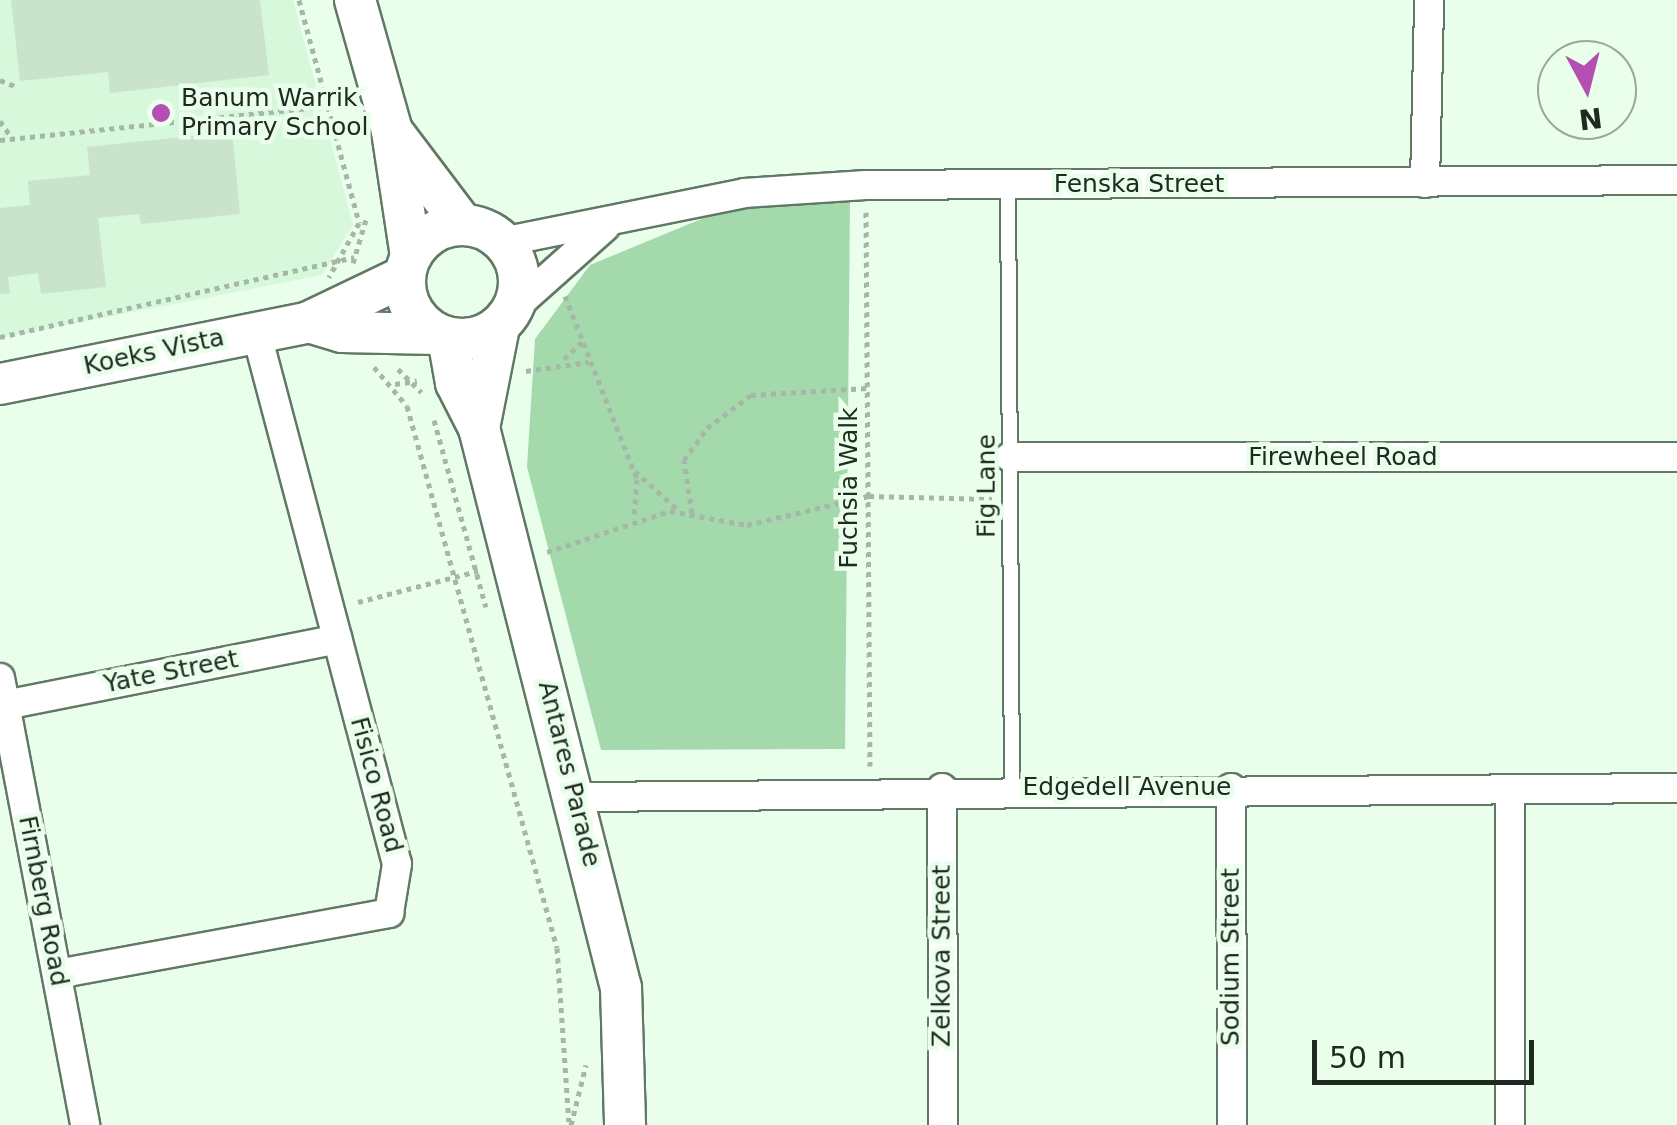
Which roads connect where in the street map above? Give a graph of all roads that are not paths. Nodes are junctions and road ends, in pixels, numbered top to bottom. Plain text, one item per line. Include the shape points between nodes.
1 (355, 0) edge
2 (1428, 0) edge
3 (392, 131) junction
4 (1677, 180) edge
5 (1425, 182) junction
6 (1008, 185) junction
7 (463, 225) junction
8 (606, 226) junction
9 (502, 242) junction
10 (408, 263) junction
11 (506, 317) junction
12 (338, 321) junction
13 (256, 331) junction
14 (442, 336) junction
15 (0, 384) edge
16 (480, 428) junction
17 (1677, 456) edge
18 (1010, 457) junction
19 (338, 639) junction
20 (3, 692) edge
21 (1012, 786) junction
22 (942, 788) junction
23 (1231, 788) junction
24 (1677, 788) edge
25 (1510, 791) junction
26 (577, 798) junction
27 (57, 974) junction
28 (85, 1125) edge
29 (625, 1125) edge
30 (943, 1125) edge
31 (1232, 1125) edge
32 (1510, 1125) edge

1 - 3 street
2 - 5 street
3 - 7 street
3 - 10 street
4 - 5 street, Fenska Street
5 - 6 street, Fenska Street
6 - 8 street, Fenska Street via 744,193
6 - 18 lane, Fig Lane
7 - 9 street
7 - 10 street, Koeks Vista
8 - 9 street, Fenska Street
8 - 11 street
9 - 11 street via 519,272
10 - 12 street, Koeks Vista
10 - 14 street via 410,308
11 - 14 street, Koeks Vista
11 - 16 street, Antares Parade
12 - 13 street, Koeks Vista
12 - 14 street, Koeks Vista
13 - 15 street, Koeks Vista
13 - 19 street, Fisico Road
14 - 16 street, Antares Parade via 456,383
16 - 26 street, Antares Parade via 494,567
17 - 18 street, Firewheel Road
18 - 21 lane, Fig Lane
19 - 20 street, Yate Street
19 - 27 street, Fisico Road via 398,864 389,914
20 - 27 street, Firnberg Road
21 - 22 street, Edgedell Avenue
21 - 23 street, Edgedell Avenue
22 - 26 street, Edgedell Avenue
22 - 30 street, Zelkova Street
23 - 25 street, Edgedell Avenue
23 - 31 street, Sodium Street
24 - 25 street, Edgedell Avenue
25 - 32 street
26 - 29 street, Antares Parade via 621,988
27 - 28 street, Firnberg Road

